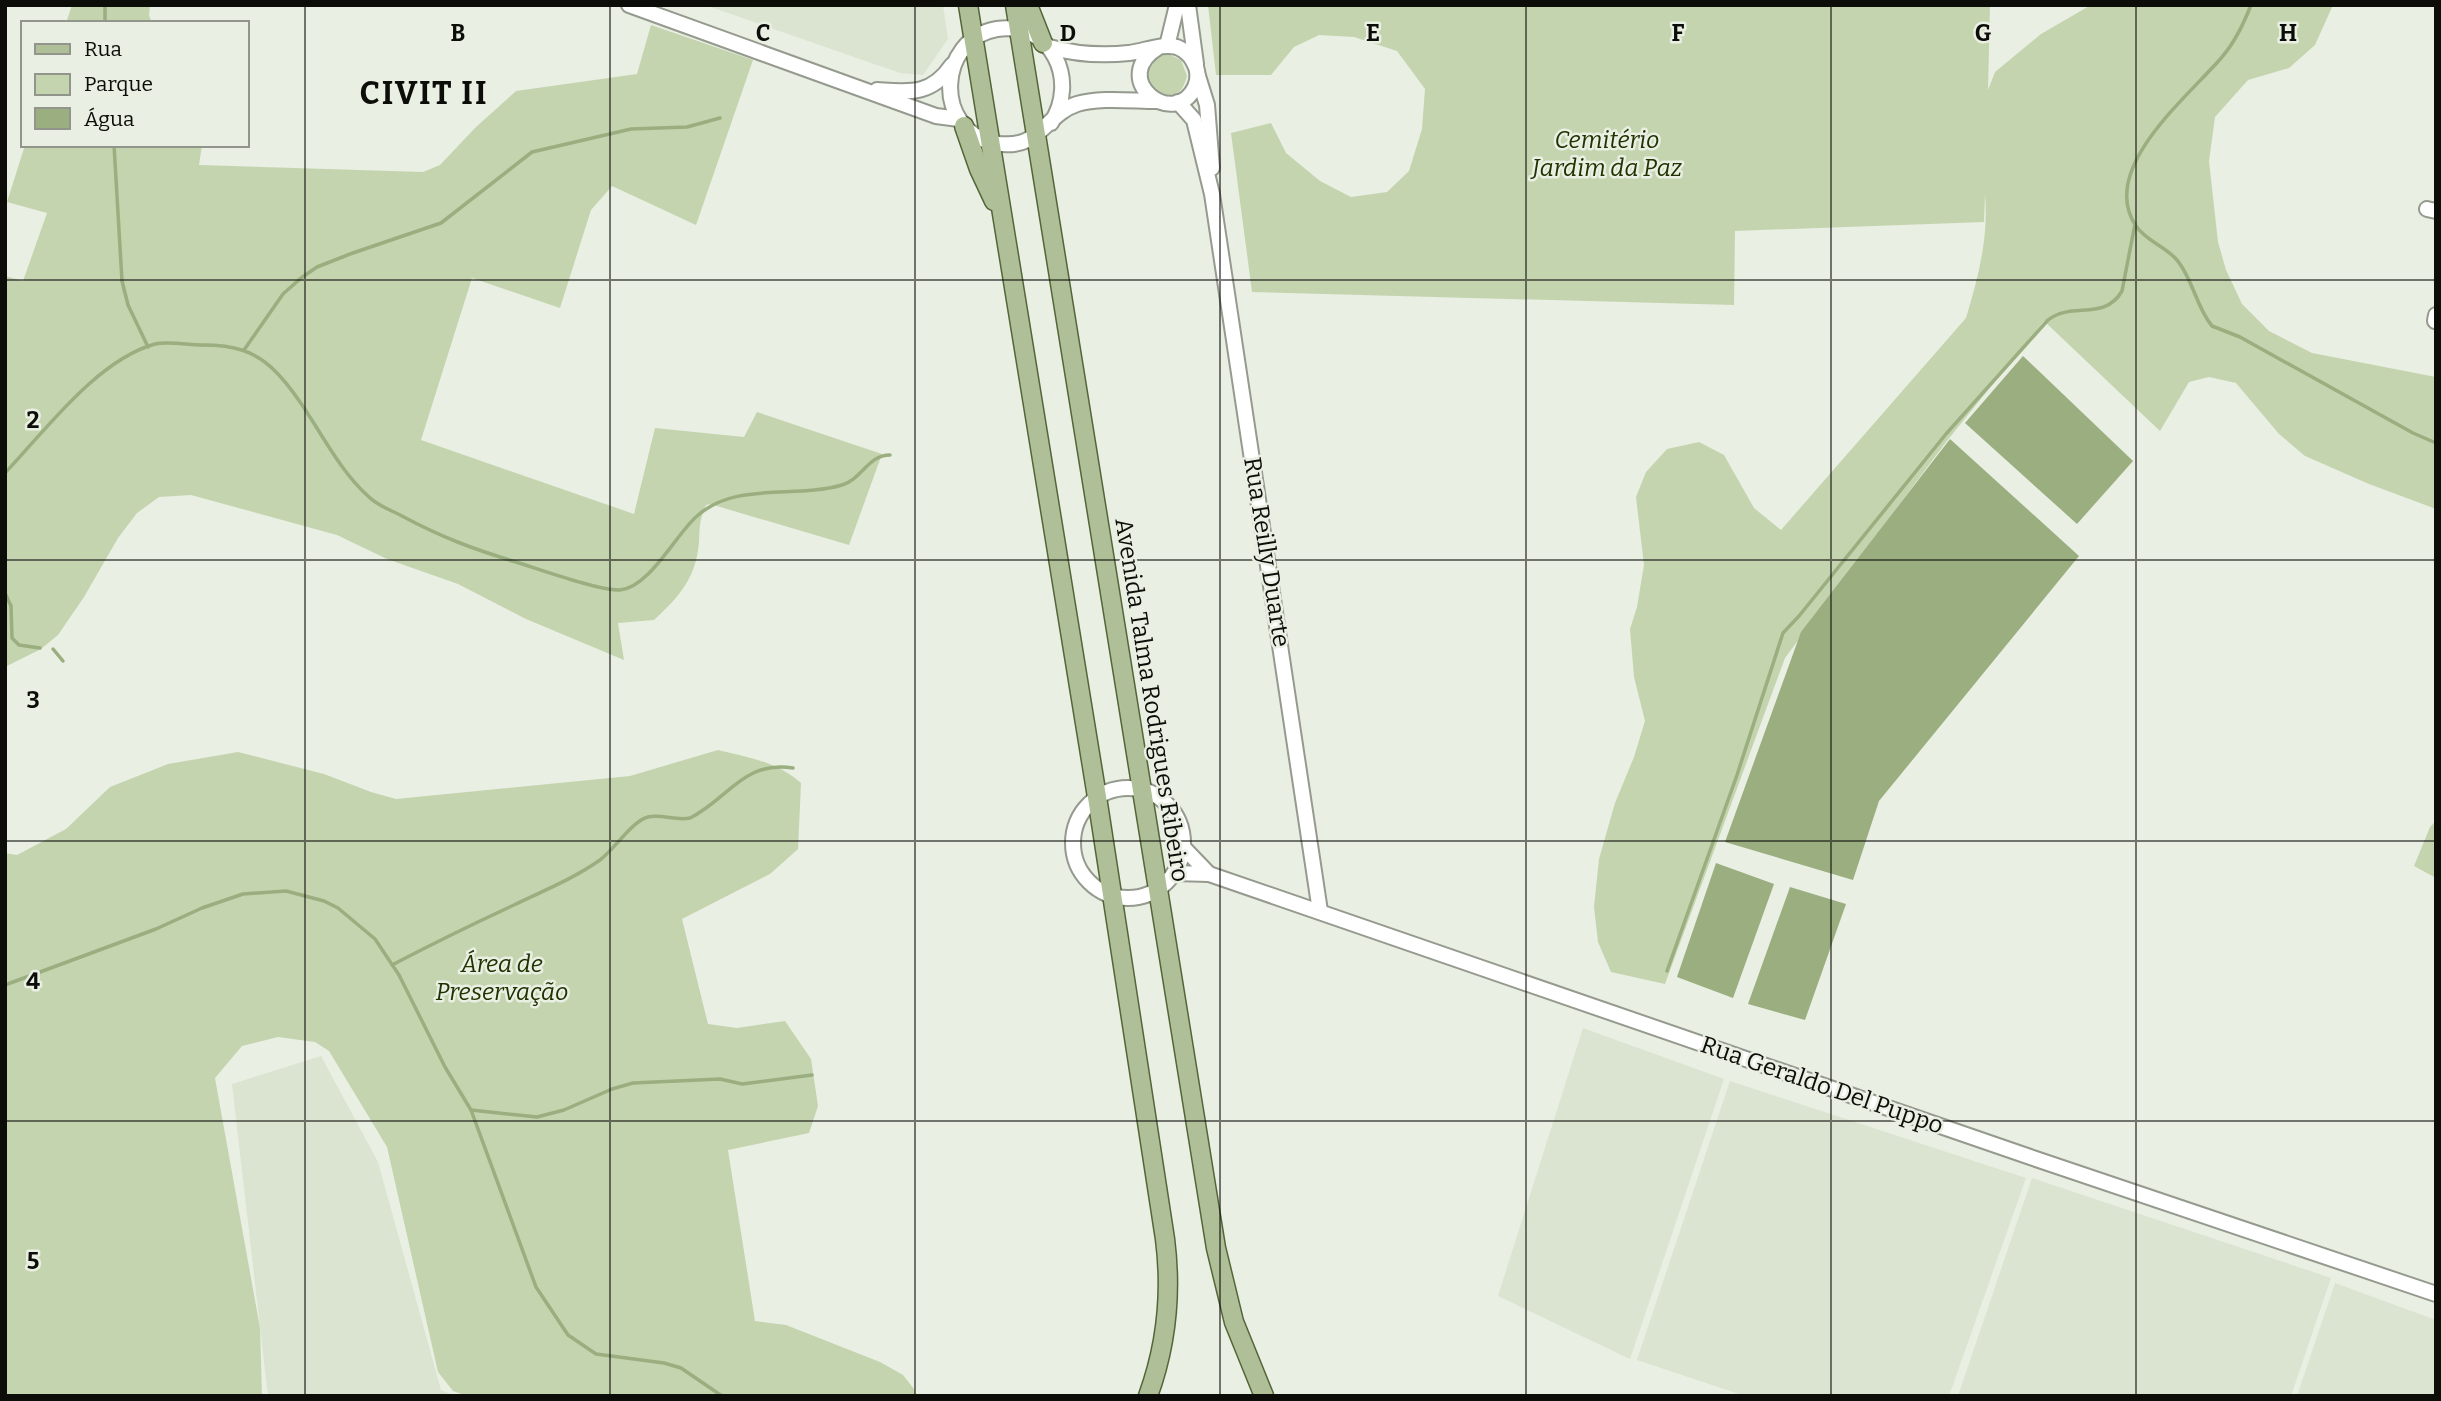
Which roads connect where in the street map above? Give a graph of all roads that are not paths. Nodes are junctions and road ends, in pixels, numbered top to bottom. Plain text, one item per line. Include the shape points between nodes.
1 (629, 5) edge
2 (968, 5) edge
3 (1014, 5) edge
4 (1028, 5) edge
5 (1177, 5) edge
6 (1188, 5) edge
7 (1019, 30) junction
8 (973, 39) junction
9 (1046, 45) junction
10 (1163, 46) junction
11 (954, 61) junction
12 (1197, 71) junction
13 (863, 90) junction
14 (1156, 101) junction
15 (1178, 102) junction
16 (1051, 122) junction
17 (962, 123) junction
18 (1036, 135) junction
19 (990, 142) junction
20 (1212, 194) junction
21 (1003, 219) junction
22 (1141, 789) junction
23 (1097, 797) junction
24 (1183, 847) junction
25 (1174, 873) junction
26 (1209, 874) junction
27 (1158, 890) junction
28 (1112, 897) junction
29 (1320, 911) junction
30 (2436, 1294) edge
31 (1148, 1396) edge
32 (1264, 1396) edge

1 - 13 street
2 - 8 main road
3 - 7 main road, Avenida Talma Rodrigues Ribeiro
4 - 9 main road
5 - 10 street
6 - 12 street, Rua Reilly Duarte
7 - 8 street via 998,29
7 - 9 street
7 - 18 main road, Avenida Talma Rodrigues Ribeiro
8 - 11 street
8 - 19 main road
9 - 10 street via 1096,54
9 - 16 street via 1058,61 1063,85 1059,109
10 - 12 street via 1190,55
10 - 14 street via 1150,53 1140,73 1141,84
11 - 13 street via 941,79 922,91
11 - 17 street via 951,104
12 - 15 street via 1195,87
12 - 20 street, Rua Reilly Duarte via 1207,105
13 - 17 street
14 - 15 street
14 - 16 street via 1088,102 1068,108
15 - 20 street, Rua Reilly Duarte via 1194,120
16 - 18 street
17 - 19 street
17 - 21 main road
18 - 19 street via 1017,143
18 - 22 main road, Avenida Talma Rodrigues Ribeiro
19 - 21 main road
20 - 29 street, Rua Reilly Duarte
21 - 23 main road
22 - 23 street via 1118,788
22 - 24 street via 1157,796 1175,814
22 - 27 main road, Avenida Talma Rodrigues Ribeiro
23 - 28 main road
23 - 28 street via 1077,822 1072,849 1088,883
24 - 25 street
24 - 26 street, Rua Geraldo Del Puppo
25 - 26 street, Rua Geraldo Del Puppo
25 - 27 street
26 - 29 street, Rua Geraldo Del Puppo
27 - 28 street via 1136,898
27 - 32 main road, Avenida Talma Rodrigues Ribeiro via 1221,1275 1238,1335
28 - 31 main road via 1168,1264 1163,1348
29 - 30 street, Rua Geraldo Del Puppo

